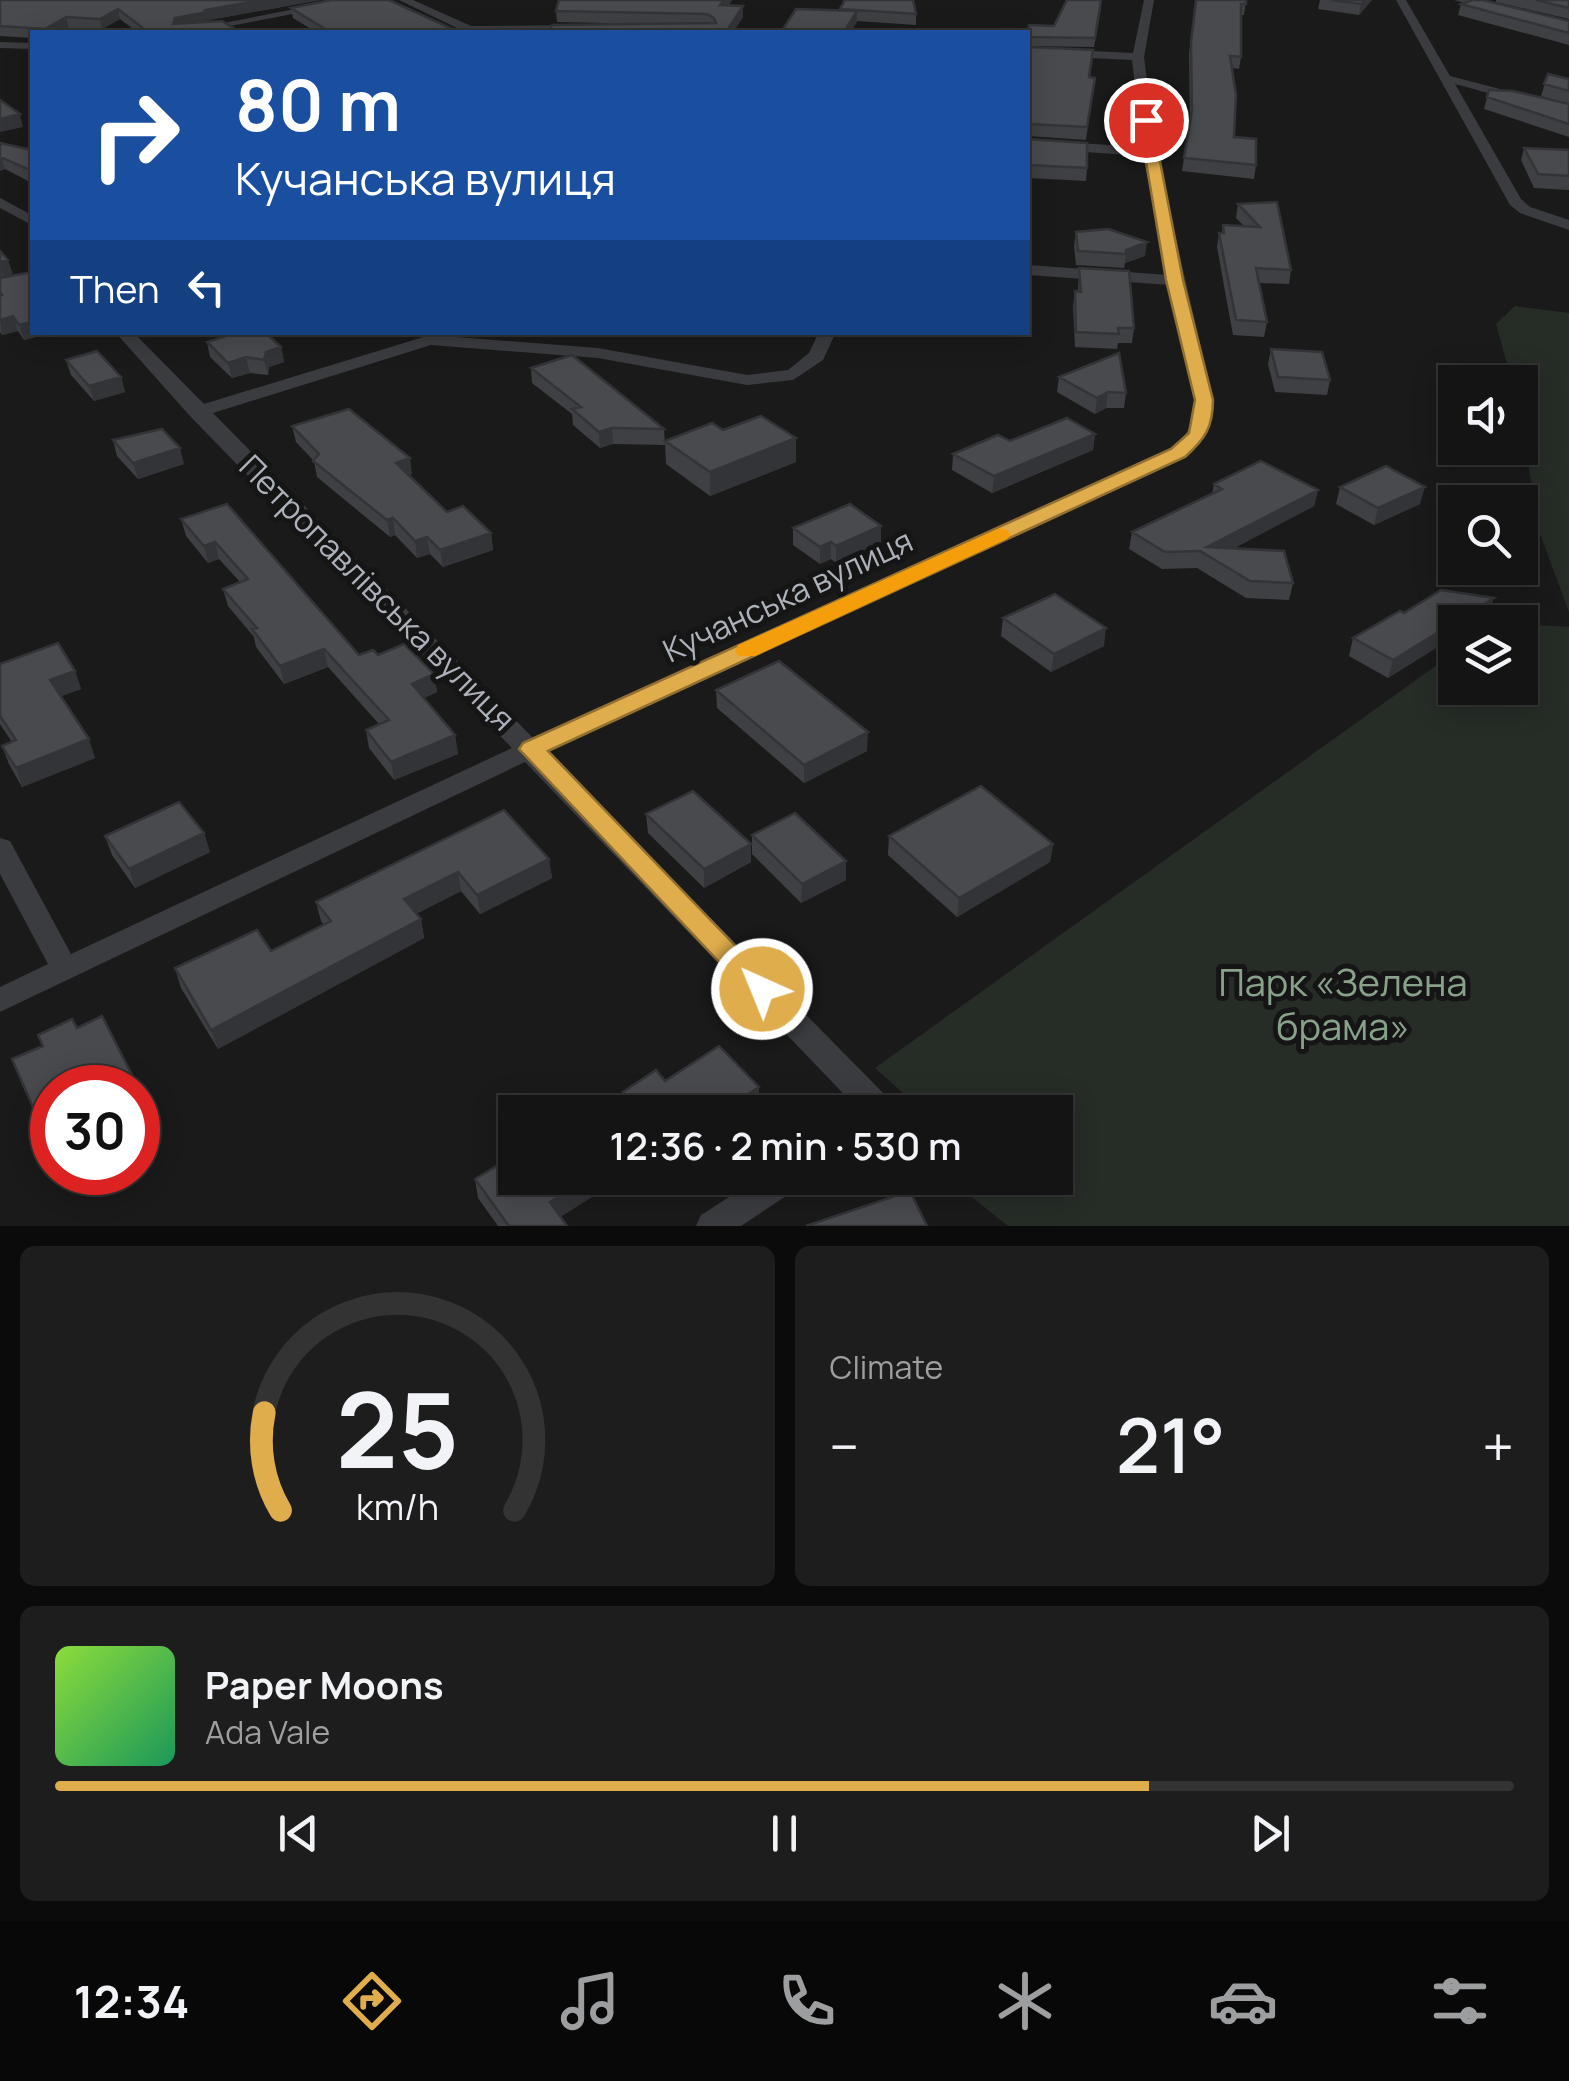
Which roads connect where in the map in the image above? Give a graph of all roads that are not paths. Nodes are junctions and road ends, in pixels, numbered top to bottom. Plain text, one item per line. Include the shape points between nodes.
1 (360, 0) edge
2 (404, 0) edge
3 (1149, 0) edge
4 (1401, 0) edge
5 (1460, 0) edge
6 (1508, 12) edge
7 (594, 28) edge
8 (195, 30) edge
9 (465, 30) edge
10 (509, 30) edge
11 (0, 45) edge
12 (30, 46) edge
13 (1030, 51) edge
14 (1138, 57) junction
15 (1445, 78) junction
16 (1569, 111) edge
17 (1030, 144) edge
18 (1149, 152) junction
19 (0, 202) edge
20 (30, 219) edge
21 (1569, 225) edge
22 (1030, 270) edge
23 (1174, 280) junction
24 (126, 335) edge
25 (827, 335) edge
26 (197, 412) junction
27 (532, 749) junction
28 (0, 848) edge
29 (65, 969) junction
30 (0, 1000) edge
31 (865, 1095) edge
32 (760, 1195) edge
33 (714, 1226) edge

1 - 8 street
2 - 9 street
3 - 14 street, Кучанська вулиця
4 - 15 street
5 - 6 street
7 - 10 street
11 - 12 street
13 - 14 street
14 - 18 street, Кучанська вулиця
15 - 16 street
15 - 21 street via 1515,202
17 - 18 street
18 - 23 street, Кучанська вулиця
19 - 20 street
22 - 23 street
23 - 27 street, Кучанська вулиця via 1204,400 1197,436 1178,453
24 - 26 street, Петропавлівська вулиця
25 - 26 street via 817,356 793,375 748,380 598,353 430,340
26 - 27 street, Петропавлівська вулиця
27 - 29 street, Кучанська вулиця
27 - 31 street, Петропавлівська вулиця
28 - 29 street
29 - 30 street, Кучанська вулиця
32 - 33 street

